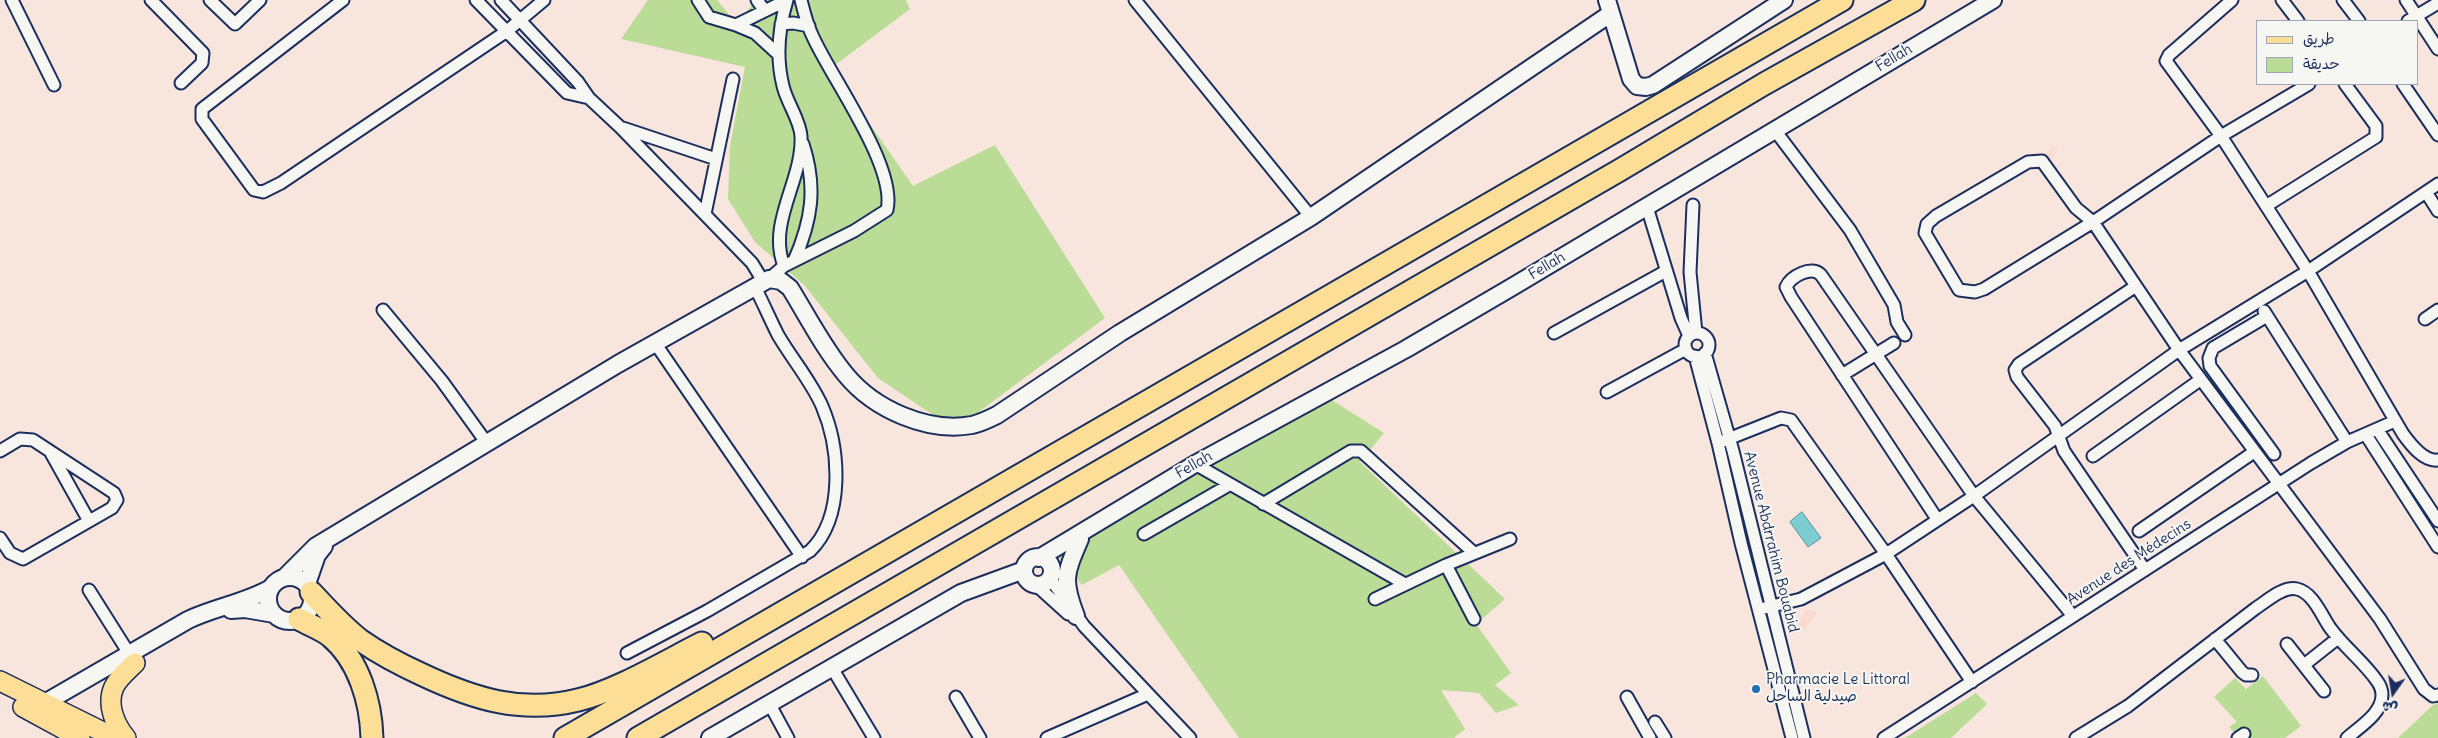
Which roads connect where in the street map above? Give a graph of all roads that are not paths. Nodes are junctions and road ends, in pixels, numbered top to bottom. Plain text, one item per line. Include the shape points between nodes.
1 (12, 0) edge
2 (152, 0) edge
3 (210, 0) edge
4 (260, 0) edge
5 (343, 0) edge
6 (476, 0) edge
7 (501, 0) edge
8 (544, 0) edge
9 (698, 0) edge
10 (757, 0) edge
11 (787, 0) edge
12 (801, 0) edge
13 (1135, 0) edge
14 (1784, 0) edge
15 (1842, 0) edge
16 (1914, 0) edge
17 (1993, 0) edge
18 (2232, 0) edge
19 (2282, 0) edge
20 (2343, 0) edge
21 (2406, 0) edge
22 (2438, 3) edge
23 (1609, 7) edge
24 (765, 10) junction
25 (519, 19) junction
26 (2412, 19) edge
27 (2297, 20) edge
28 (2358, 20) edge
29 (781, 24) junction
30 (736, 25) junction
31 (809, 26) junction
32 (2418, 26) edge
33 (507, 31) junction
34 (2438, 49) edge
35 (779, 55) junction
36 (733, 78) dead end
37 (181, 83) dead end
38 (54, 85) dead end
39 (2307, 85) edge
40 (2346, 85) edge
41 (2404, 85) edge
42 (588, 98) junction
43 (620, 127) junction
44 (1774, 129) junction
45 (801, 135) junction
46 (2438, 135) edge
47 (2221, 136) junction
48 (716, 159) junction
49 (2438, 184) edge
50 (2426, 192) junction
51 (1693, 205) dead end
52 (2266, 206) junction
53 (1647, 207) junction
54 (2438, 212) edge
55 (705, 214) junction
56 (1311, 217) junction
57 (2093, 222) junction
58 (789, 264) junction
59 (1666, 271) junction
60 (2308, 272) junction
61 (762, 282) junction
62 (2136, 286) junction
63 (2258, 301) junction
64 (383, 310) dead end
65 (2438, 310) edge
66 (2267, 316) junction
67 (2425, 320) dead end
68 (1554, 333) dead end
69 (1693, 335) junction
70 (1905, 335) dead end
71 (655, 343) junction
72 (1894, 343) dead end
73 (2178, 350) junction
74 (1696, 353) junction
75 (1874, 355) junction
76 (1842, 375) junction
77 (2200, 380) junction
78 (1607, 392) dead end
79 (2396, 421) junction
80 (2377, 429) junction
81 (2058, 434) junction
82 (2366, 434) junction
83 (1730, 438) junction
84 (486, 442) junction
85 (2347, 442) junction
86 (1718, 443) junction
87 (49, 449) junction
88 (0, 451) edge
89 (2254, 452) junction
90 (2274, 454) dead end
91 (2093, 456) dead end
92 (2438, 460) edge
93 (1195, 464) junction
94 (1229, 485) junction
95 (2278, 485) junction
96 (1974, 496) junction
97 (1263, 504) junction
98 (1937, 519) junction
99 (89, 521) junction
100 (2438, 521) edge
101 (1095, 524) junction
102 (2139, 531) dead end
103 (1144, 534) dead end
104 (331, 536) junction
105 (0, 538) edge
106 (1080, 539) junction
107 (1510, 539) dead end
108 (1754, 540) junction
109 (1740, 544) junction
110 (2438, 547) edge
111 (1474, 553) junction
112 (1886, 554) junction
113 (802, 557) junction
114 (864, 564) junction
115 (1446, 565) junction
116 (2145, 570) junction
117 (1044, 572) junction
118 (285, 577) junction
119 (1405, 584) junction
120 (271, 588) junction
121 (309, 588) junction
122 (89, 590) dead end
123 (1375, 599) dead end
124 (1765, 608) junction
125 (274, 614) junction
126 (2073, 616) junction
127 (299, 619) junction
128 (1474, 619) dead end
129 (1080, 621) junction
130 (2338, 638) junction
131 (2215, 639) junction
132 (2287, 644) dead end
133 (627, 653) dead end
134 (132, 659) junction
135 (2304, 665) junction
136 (832, 668) junction
137 (2252, 675) dead end
138 (0, 681) edge
139 (1972, 682) junction
140 (2324, 691) dead end
141 (1148, 694) junction
142 (0, 695) edge
143 (2438, 695) edge
144 (956, 697) dead end
145 (1627, 697) dead end
146 (770, 703) junction
147 (42, 710) junction
148 (1655, 722) dead end
149 (80, 738) edge
150 (115, 738) edge
151 (126, 738) edge
152 (372, 738) edge
153 (565, 738) edge
154 (638, 738) edge
155 (710, 738) edge
156 (788, 738) edge
157 (874, 738) edge
158 (980, 738) edge
159 (1047, 738) edge
160 (1190, 738) edge
161 (1650, 738) edge
162 (1666, 738) edge
163 (1792, 738) edge
164 (1804, 738) edge
165 (1884, 738) edge
166 (2076, 738) edge
167 (2347, 738) edge

1 - 38 street
2 - 37 street via 203,54 202,63
3 - 4 street via 235,24
5 - 33 street via 202,109 202,119 254,190 263,192 281,183
6 - 33 street
7 - 25 street
8 - 25 street
9 - 30 street via 709,17
10 - 24 street
11 - 24 street
11 - 29 street
12 - 31 street
13 - 56 street
14 - 23 street via 1646,87 1637,86 1631,79
15 - 114 highway
16 - 154 highway
17 - 44 street, Fellah
18 - 47 street via 2166,60
19 - 27 street
20 - 28 street
21 - 26 street
22 - 26 street
23 - 56 street
24 - 30 street
25 - 33 street
25 - 42 street via 578,82
29 - 31 street
29 - 35 street
30 - 35 street via 755,34
31 - 58 street via 882,166 890,197 887,210
32 - 34 street
33 - 42 street via 567,93
35 - 45 street via 783,85
36 - 48 street
39 - 47 street
40 - 52 street via 2376,126 2376,137
41 - 46 street
42 - 43 street
43 - 48 street
43 - 55 street
44 - 53 street, Fellah
44 - 70 street via 1850,230 1894,305 1897,322
45 - 58 street via 811,185 810,214 806,234
45 - 58 street via 800,157 779,234 781,258
47 - 52 street
47 - 57 street
48 - 55 street
49 - 50 street
50 - 54 street
50 - 60 street
51 - 69 street via 1690,272
52 - 60 street
53 - 59 street
53 - 93 street, Fellah via 1406,349
55 - 61 street via 752,263
56 - 61 street via 1120,333 997,415 970,425 927,424 892,410 870,396 847,377 790,288 781,281
57 - 57 street via 2076,208 2042,161 2036,160 2005,174 1930,220 1925,233 1953,283 1959,290 1975,292 1994,284
57 - 62 street
58 - 61 street
59 - 68 street
59 - 69 street via 1681,318
60 - 63 street
60 - 79 street
61 - 71 street
61 - 113 street via 778,334 821,404 834,448 833,507 816,544
62 - 73 street
62 - 81 street via 2016,367 2017,377
63 - 66 street
63 - 73 street
64 - 84 street via 442,381
65 - 67 street
66 - 85 street
66 - 90 street via 2214,348 2209,358 2210,366
69 - 74 street via 1686,340
69 - 74 street via 1702,334 1708,341 1708,350
71 - 84 street
71 - 113 street
72 - 75 street
73 - 77 street
73 - 81 street
74 - 78 street
74 - 83 street, Avenue Abdrrahim Bouabid
74 - 86 street, Avenue Abdrrahim Bouabid
75 - 76 street
75 - 76 street via 1818,272 1811,270 1795,277 1787,284 1789,294
75 - 96 street
76 - 98 street
77 - 89 street
77 - 91 street
79 - 80 street, Avenue des Médecins
79 - 92 street via 2409,442 2424,457
80 - 82 street, Avenue des Médecins
80 - 100 street
81 - 96 street
81 - 116 street via 2064,450
82 - 85 street, Avenue des Médecins
82 - 110 street
83 - 86 street
83 - 108 street, Avenue Abdrrahim Bouabid
83 - 112 street via 1782,418 1791,420
84 - 104 street
85 - 95 street, Avenue des Médecins
86 - 109 street, Avenue Abdrrahim Bouabid
87 - 88 street via 26,438
87 - 99 street
87 - 99 street via 116,496 112,508
89 - 95 street
89 - 102 street
93 - 94 street
93 - 101 street, Fellah
94 - 97 street
94 - 103 street
95 - 116 street, Avenue des Médecins
95 - 143 street via 2380,619 2424,689 2433,696
96 - 98 street
96 - 126 street
97 - 111 street via 1351,452 1361,451
97 - 119 street
98 - 112 street
99 - 105 street via 23,559 10,553
101 - 106 street, Fellah
101 - 117 street, Fellah
104 - 118 street via 316,546
104 - 121 street via 317,555
106 - 117 street, Fellah
106 - 129 street via 1066,577 1068,594
107 - 111 street
108 - 109 street
108 - 124 street, Avenue Abdrrahim Bouabid
109 - 124 street, Avenue Abdrrahim Bouabid
111 - 115 street
112 - 124 street via 1801,599
112 - 139 street
113 - 133 street
114 - 121 highway via 595,695 548,706 515,706 487,700 455,690 408,668 360,640
114 - 153 highway
115 - 119 street
115 - 128 street
116 - 126 street, Avenue des Médecins
117 - 129 street
117 - 136 street, Fellah via 1029,561 1024,570 961,593
118 - 120 street
118 - 121 street via 299,578
119 - 123 street
120 - 125 street via 268,601
120 - 134 street via 248,600 199,615
121 - 127 street via 310,610
122 - 134 street
124 - 163 street, Avenue Abdrrahim Bouabid
124 - 164 street, Avenue Abdrrahim Bouabid
125 - 127 street via 286,620
125 - 134 street via 235,609 213,615
126 - 139 street, Avenue des Médecins
127 - 152 highway via 330,637 350,660 366,696
129 - 141 street
130 - 131 street via 2309,597 2292,589 2256,608
130 - 135 street
130 - 167 street via 2378,682 2382,697 2372,717
131 - 137 street via 2242,672
131 - 166 street via 2128,706
132 - 135 street
134 - 147 street
134 - 151 main road via 114,687 112,700 115,722
135 - 140 street
136 - 146 street, Fellah
136 - 157 street
138 - 147 main road
139 - 165 street, Avenue des Médecins
141 - 159 street
141 - 160 street
142 - 147 main road
144 - 158 street
145 - 161 street
146 - 155 street, Fellah
146 - 156 street
147 - 149 main road
147 - 150 main road
148 - 162 street

